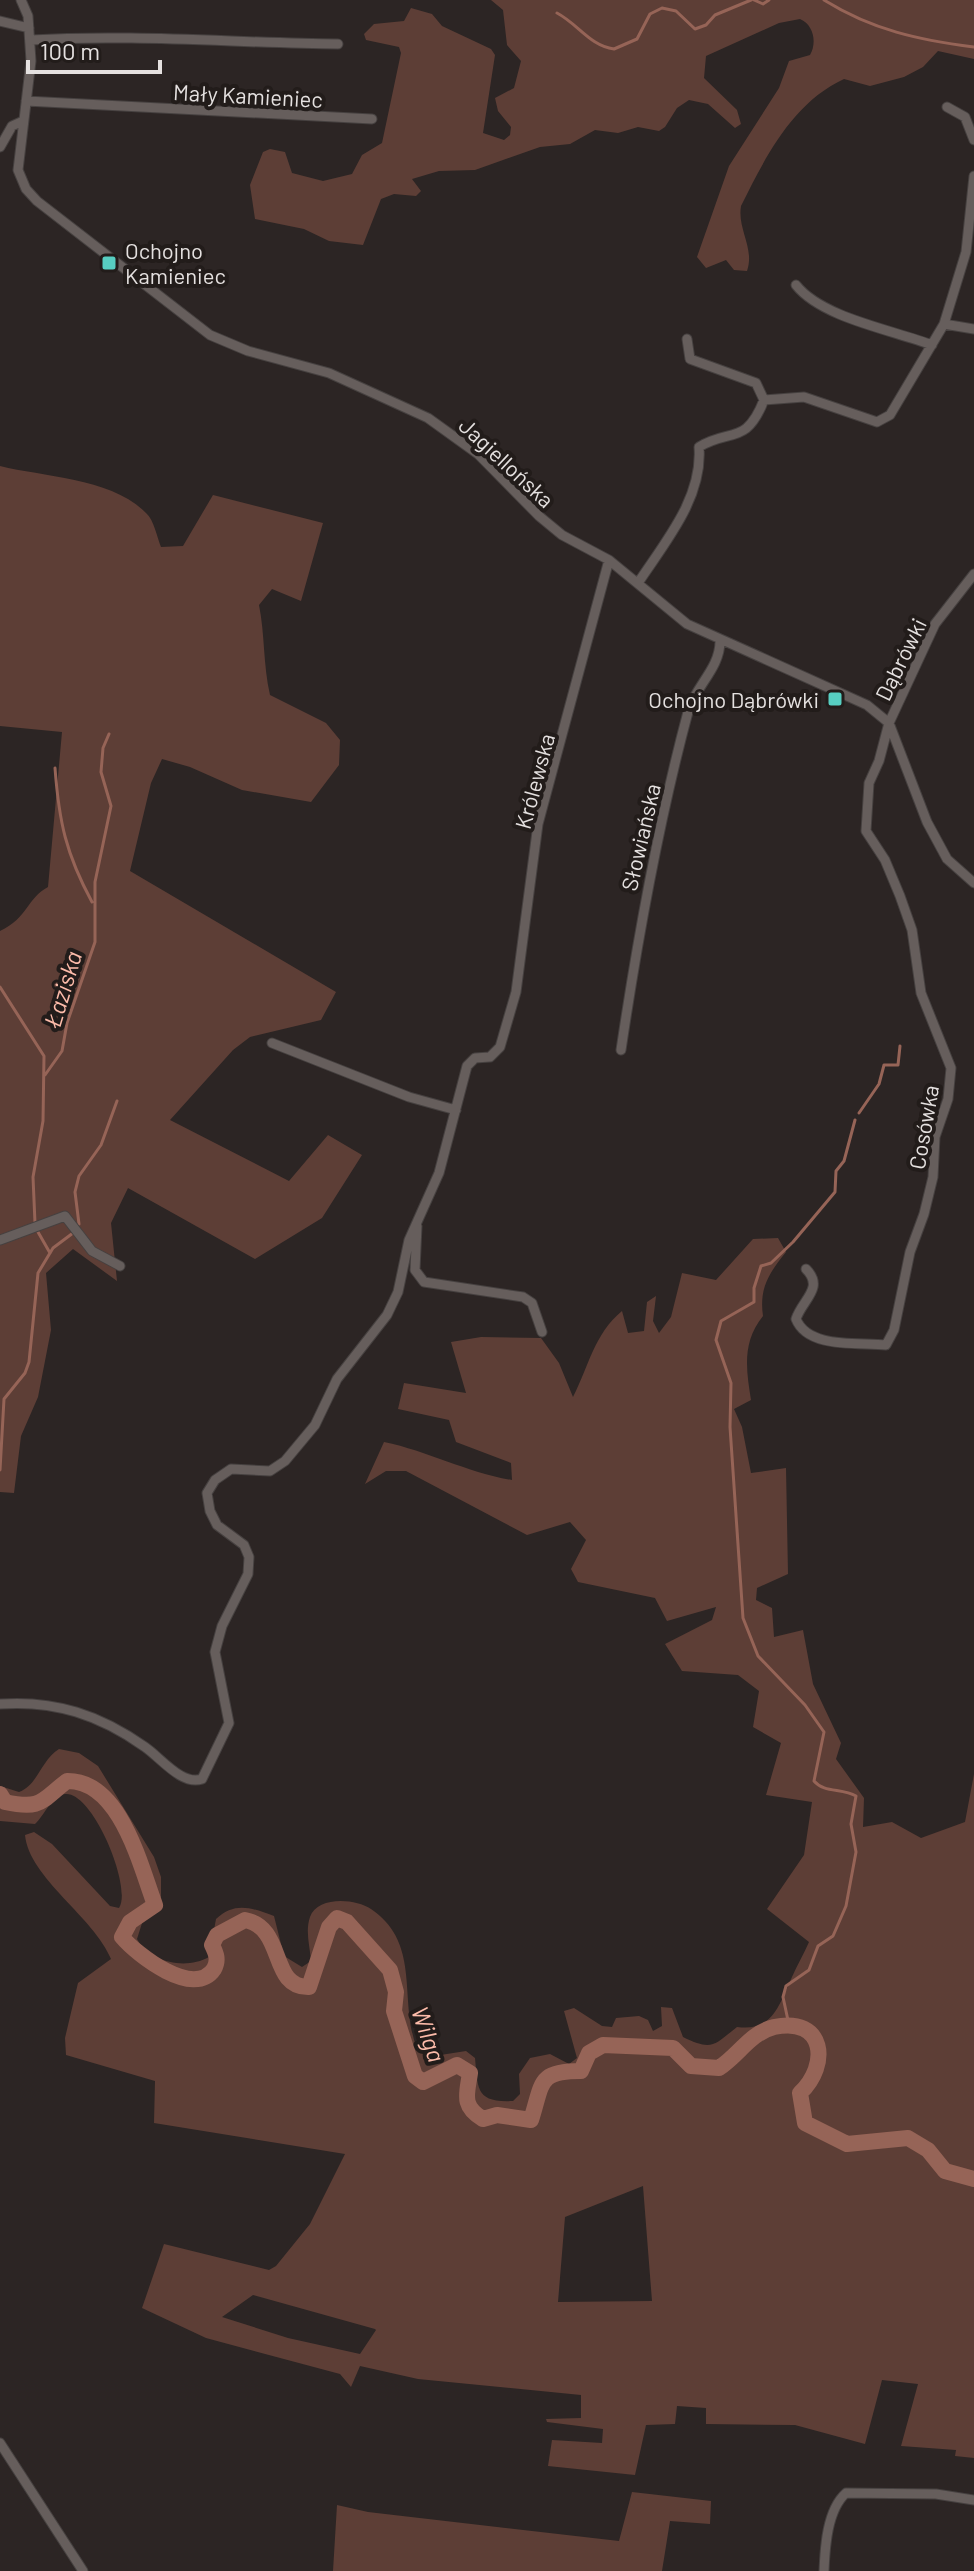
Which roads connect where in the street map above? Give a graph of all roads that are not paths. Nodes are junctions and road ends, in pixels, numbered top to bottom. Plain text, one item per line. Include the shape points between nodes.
1 (21, 0) edge
2 (0, 21) edge
3 (29, 28) junction
4 (31, 40) junction
5 (338, 44) dead end
6 (26, 101) junction
7 (947, 107) dead end
8 (372, 119) dead end
9 (23, 121) junction
10 (974, 140) edge
11 (0, 147) edge
12 (974, 176) edge
13 (796, 285) dead end
14 (944, 324) junction
15 (974, 329) edge
16 (687, 339) dead end
17 (932, 345) junction
18 (764, 400) junction
19 (609, 560) junction
20 (974, 574) edge
21 (638, 583) junction
22 (720, 641) junction
23 (889, 723) junction
24 (974, 883) edge
25 (272, 1043) dead end
26 (621, 1050) dead end
27 (456, 1110) junction
28 (416, 1222) junction
29 (0, 1240) edge
30 (120, 1266) dead end
31 (806, 1269) dead end
32 (542, 1332) dead end
33 (0, 1704) edge
34 (0, 2443) edge
35 (974, 2500) edge
36 (83, 2571) edge
37 (824, 2571) edge

1 - 3 street, Jagiellońska
2 - 3 street
3 - 4 street, Jagiellońska
4 - 5 street via 99,36
4 - 6 street, Jagiellońska
6 - 8 street, Mały Kamieniec
6 - 9 street, Jagiellońska
7 - 10 street via 965,117
9 - 11 street via 12,126
9 - 19 street, Jagiellońska via 18,170 32,195 210,335 329,373 428,418 478,454 562,535
12 - 14 street via 966,252
13 - 17 street via 807,298 832,310
14 - 15 street
14 - 17 street
16 - 18 street via 690,359 756,383
17 - 18 street via 890,415 877,422 804,397
18 - 21 street via 740,435 699,447 687,507
19 - 21 street, Jagiellońska
19 - 27 street, Królewska via 538,824 516,992 500,1047 490,1057 470,1060
20 - 23 street, Dąbrówki via 935,624
21 - 22 street, Jagiellońska via 667,610
22 - 23 street, Jagiellońska via 867,705
22 - 26 street, Słowiańska via 720,656 689,707 650,863
23 - 24 street via 927,822 947,859
23 - 31 street, Cosówka via 869,783 866,831 885,860 912,930 921,993 951,1068 948,1099 935,1137 924,1214 886,1345 815,1339 800,1330 796,1319 815,1286
25 - 27 street
27 - 28 street via 439,1173
28 - 32 street via 415,1270 424,1282 523,1297 532,1303
28 - 33 street via 387,1315 337,1379 315,1425 270,1471 231,1469 207,1493 217,1525 244,1545 249,1557 248,1574 215,1652 229,1723 202,1779 187,1779 121,1731 90,1716 36,1702
29 - 30 street via 65,1216 92,1251
34 - 36 street
35 - 37 street via 846,2493 829,2529

